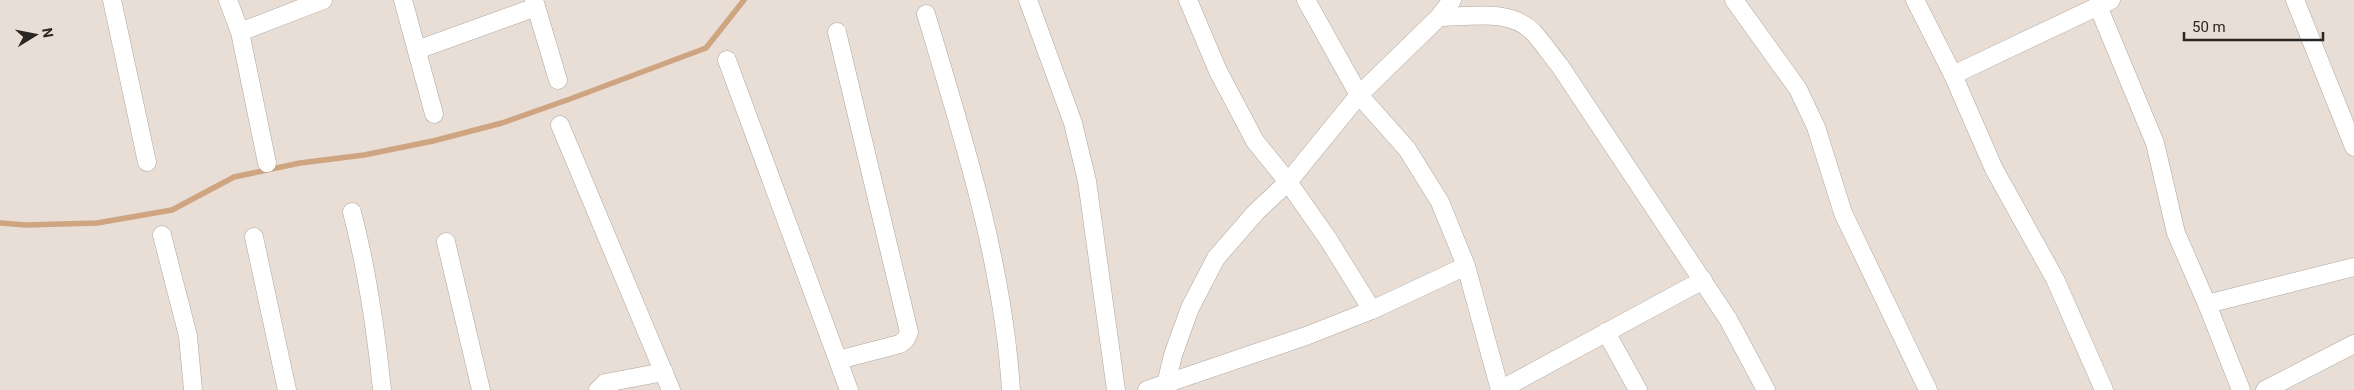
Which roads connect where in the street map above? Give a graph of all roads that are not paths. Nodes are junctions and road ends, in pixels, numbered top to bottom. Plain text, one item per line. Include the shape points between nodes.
1 (112, 0) edge
2 (228, 0) edge
3 (323, 0) edge
4 (403, 0) edge
5 (1028, 0) edge
6 (1188, 0) edge
7 (1306, 0) edge
8 (1452, 0) edge
9 (1734, 0) edge
10 (1915, 0) edge
11 (2295, 0) edge
12 (2104, 3) edge
13 (535, 4) edge
14 (926, 14) dead end
15 (1439, 17) junction
16 (240, 32) junction
17 (837, 32) dead end
18 (417, 50) junction
19 (727, 60) dead end
20 (1953, 75) junction
21 (558, 80) dead end
22 (1359, 95) junction
23 (434, 114) dead end
24 (560, 125) dead end
25 (2354, 147) edge
26 (148, 162) dead end
27 (267, 163) dead end
28 (1288, 182) junction
29 (352, 212) dead end
30 (162, 235) dead end
31 (254, 237) dead end
32 (446, 242) dead end
33 (1466, 266) junction
34 (2354, 267) edge
35 (1703, 280) junction
36 (2207, 304) junction
37 (1372, 310) junction
38 (1606, 332) junction
39 (2354, 344) edge
40 (838, 360) junction
41 (664, 372) junction
42 (1167, 387) edge
43 (193, 390) edge
44 (287, 390) edge
45 (382, 390) edge
46 (481, 390) edge
47 (598, 390) edge
48 (671, 390) edge
49 (849, 390) edge
50 (1011, 390) edge
51 (1116, 390) edge
52 (1147, 390) edge
53 (1500, 390) edge
54 (1638, 390) edge
55 (1766, 390) edge
56 (1928, 390) edge
57 (2104, 390) edge
58 (2241, 390) edge
59 (2265, 390) edge

1 - 26 street
2 - 16 street
3 - 16 street
4 - 18 street
5 - 51 street via 1073,122 1087,182
6 - 28 street via 1218,71 1252,134
7 - 22 street
8 - 15 street
9 - 56 street via 1798,89 1816,127 1843,213
10 - 20 street
11 - 25 street
12 - 20 street
12 - 36 street via 2154,143 2176,233
13 - 18 street
13 - 21 street
14 - 50 street via 965,144 992,258 1008,341
15 - 22 street
15 - 35 street via 1498,16 1515,20 1532,31 1560,66
16 - 27 street
17 - 40 street via 909,332 900,344
18 - 23 street
19 - 40 street
20 - 57 street via 1994,169 2056,279
22 - 28 street
22 - 33 street via 1407,149 1424,174 1440,202
24 - 41 street
28 - 37 street
28 - 42 street via 1256,212 1216,258 1190,308 1173,355
29 - 45 street via 375,327
30 - 43 street via 188,336
31 - 44 street
32 - 46 street
33 - 37 street
33 - 53 street
34 - 36 street
35 - 38 street
35 - 55 street
36 - 58 street
37 - 42 street
38 - 53 street
38 - 54 street
39 - 59 street
40 - 49 street
41 - 47 street via 605,383
41 - 48 street
42 - 52 street

